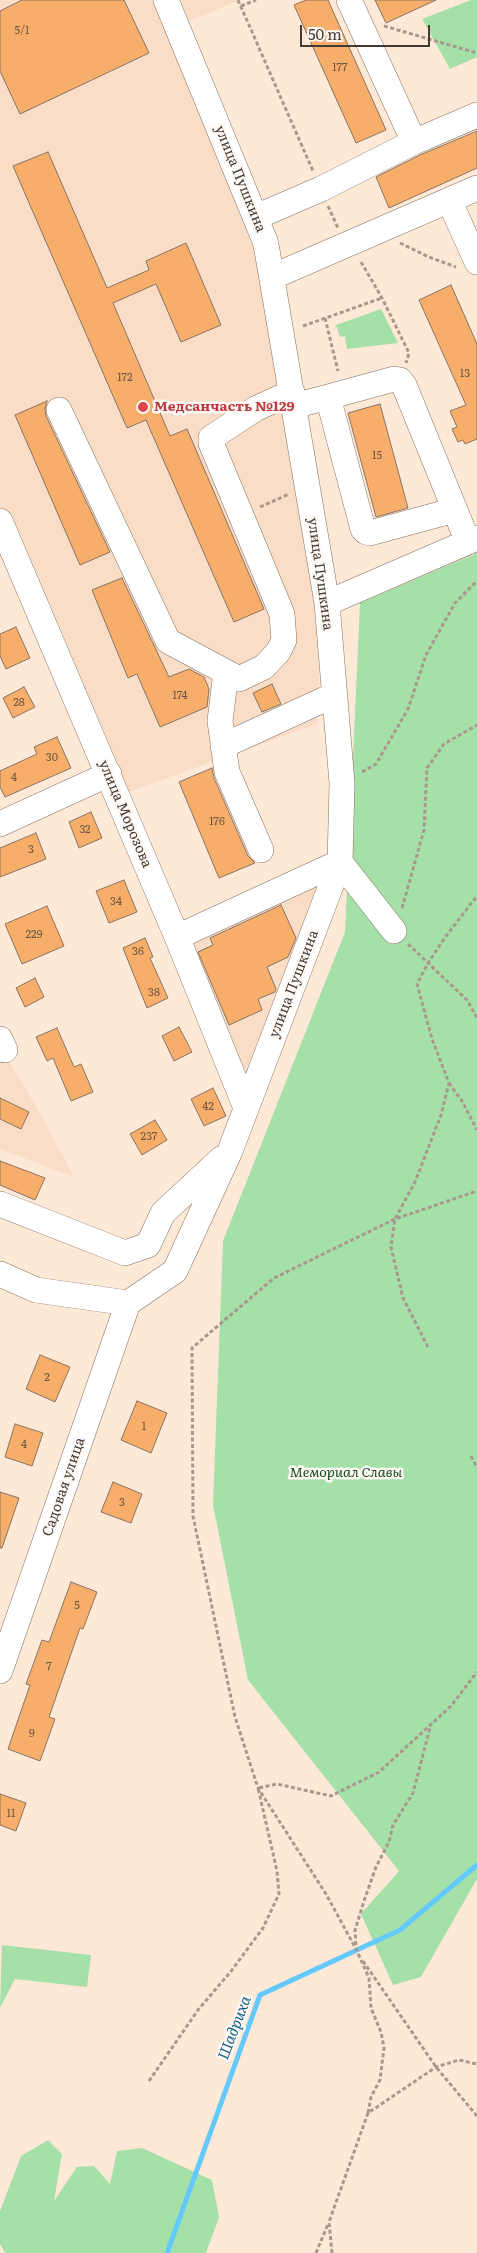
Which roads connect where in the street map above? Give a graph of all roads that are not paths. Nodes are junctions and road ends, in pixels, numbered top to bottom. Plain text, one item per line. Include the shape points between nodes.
1 (166, 0) edge
2 (351, 6) edge
3 (477, 114) edge
4 (414, 142) junction
5 (477, 188) edge
6 (449, 200) junction
7 (256, 217) junction
8 (469, 265) edge
9 (272, 277) junction
10 (328, 397) junction
11 (293, 399) junction
12 (59, 410) dead end
13 (455, 510) junction
14 (0, 521) edge
15 (473, 540) edge
16 (327, 603) junction
17 (226, 672) junction
18 (334, 696) junction
19 (223, 746) junction
20 (109, 774) junction
21 (0, 824) edge
22 (261, 850) dead end
23 (340, 862) junction
24 (394, 931) road end
25 (177, 937) junction
26 (246, 1108) junction
27 (230, 1151) junction
28 (0, 1204) edge
29 (0, 1274) edge
30 (128, 1304) junction
31 (0, 1671) edge

1 - 7 street, улица Пушкина
2 - 4 street
3 - 4 street
4 - 7 street
5 - 6 street
6 - 8 street
6 - 9 street
7 - 9 street, улица Пушкина via 265,241
9 - 11 street, улица Пушкина
10 - 11 street
10 - 13 street via 400,380
10 - 13 street via 366,532
11 - 16 street, улица Пушкина
11 - 17 street via 255,409 211,438 282,614 284,640 264,667 240,679
12 - 17 street via 168,641
13 - 15 street
14 - 20 street, улица Морозова
15 - 16 street
16 - 18 street, улица Пушкина
17 - 19 street via 220,721
18 - 19 street
18 - 23 street, улица Пушкина via 342,783
19 - 22 street via 227,772
20 - 21 street
20 - 25 street, улица Морозова
23 - 24 street
23 - 25 street
23 - 26 street, улица Пушкина
25 - 26 street, улица Морозова
26 - 27 street, улица Пушкина
27 - 28 street via 163,1213 148,1245 124,1253
27 - 30 street, улица Пушкина via 175,1271
29 - 30 street via 36,1290
30 - 31 street, Садовая улица

